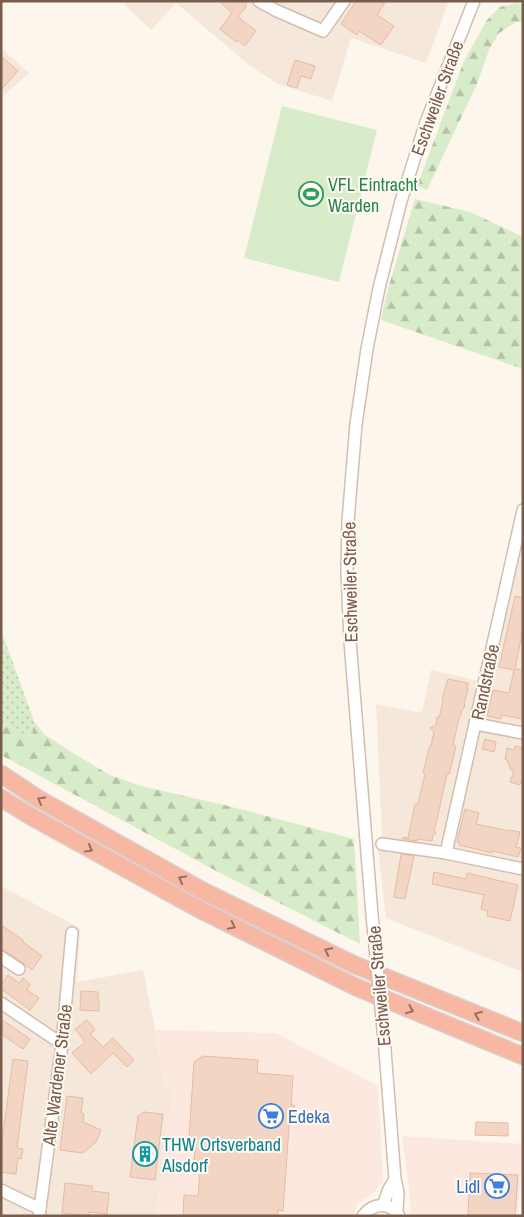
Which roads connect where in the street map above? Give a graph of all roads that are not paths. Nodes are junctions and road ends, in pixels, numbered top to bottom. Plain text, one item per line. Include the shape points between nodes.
1 (259, 1) edge
2 (344, 1) edge
3 (474, 1) edge
4 (523, 510) edge
5 (476, 724) junction
6 (523, 733) edge
7 (1, 774) edge
8 (1, 798) edge
9 (382, 844) dead end
10 (446, 853) junction
11 (523, 869) edge
12 (72, 933) dead end
13 (1, 957) edge
14 (19, 969) dead end
15 (1, 1002) edge
16 (523, 1033) edge
17 (62, 1044) junction
18 (523, 1056) edge
19 (395, 1179) junction
20 (1, 1190) edge
21 (383, 1205) junction
22 (40, 1212) edge
23 (398, 1213) edge
24 (363, 1216) edge

1 - 2 street via 323,31
3 - 19 street, Eschweiler Straße, bridge via 426,122 378,288 356,424 348,521 350,641
4 - 5 street, Randstraße
5 - 6 street
5 - 10 street, Randstraße
16 -> 7 highway via 355,965 203,891 37,798
8 -> 18 highway via 197,908 356,987
9 - 10 street
10 - 11 street
12 - 17 street, Alte Wardener Straße
13 - 14 street
15 - 17 street
17 - 22 street, Alte Wardener Straße
19 - 21 street, Eschweiler Straße
19 - 23 street, Eschweiler Straße
20 - 22 street
21 - 23 street, Eschweiler Straße
21 - 24 street via 371,1208

